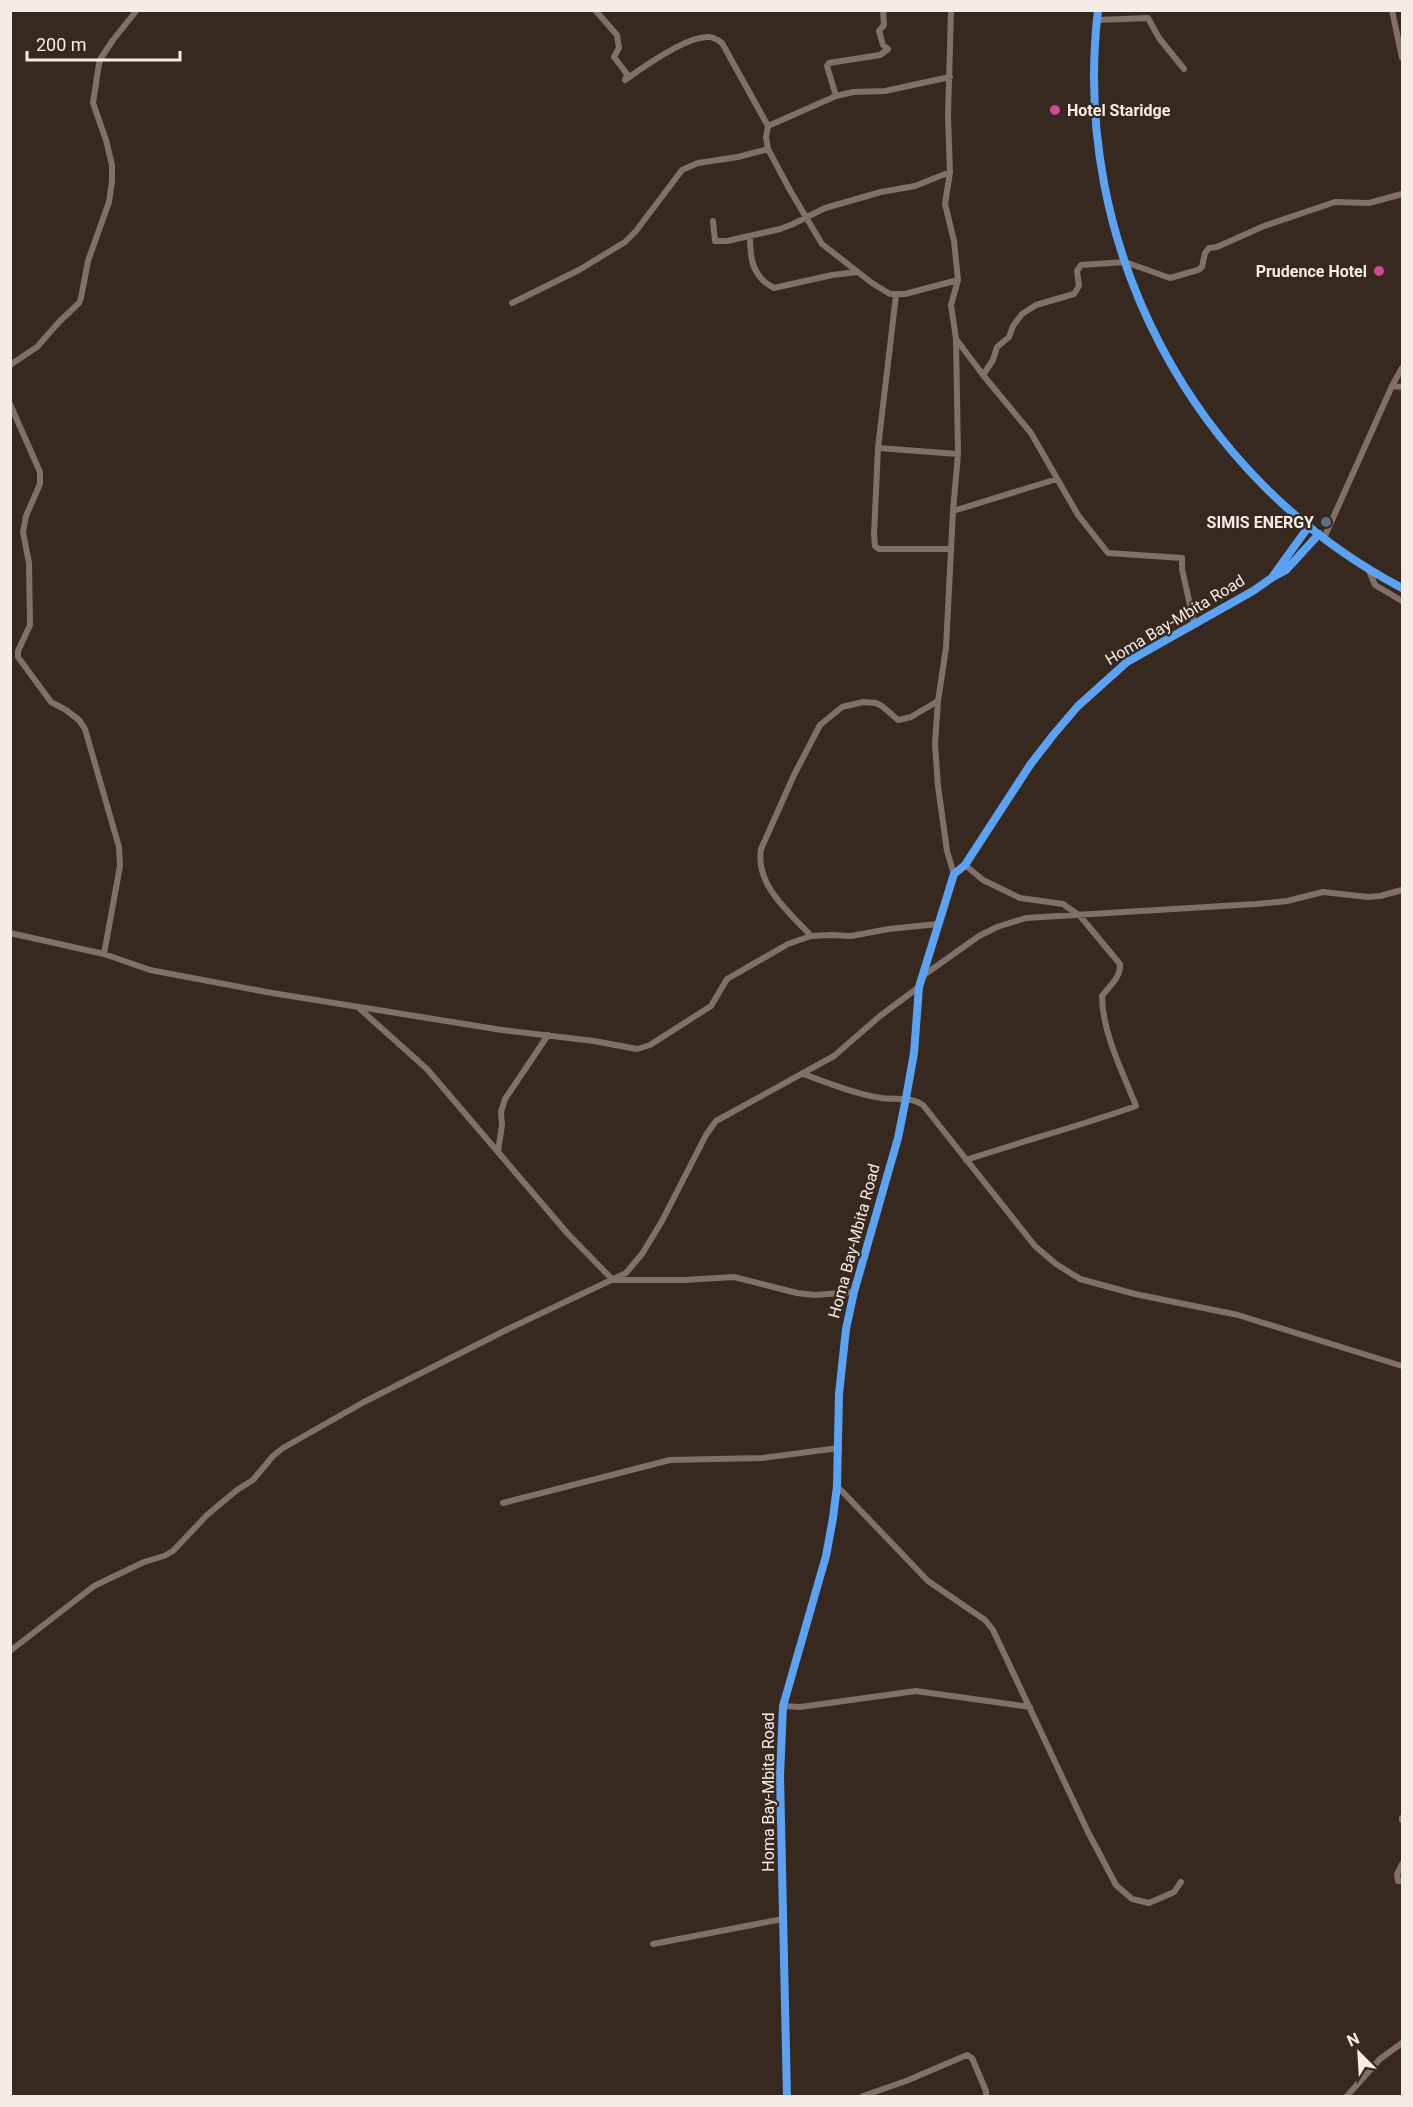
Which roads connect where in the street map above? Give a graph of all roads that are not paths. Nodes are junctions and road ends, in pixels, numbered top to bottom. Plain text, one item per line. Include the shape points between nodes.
1 (137, 10) edge
2 (595, 10) edge
3 (883, 10) edge
4 (951, 10) edge
5 (1098, 10) edge
6 (1392, 10) edge
7 (1097, 21) junction
8 (1402, 58) edge
9 (1184, 69) dead end
10 (950, 77) junction
11 (836, 96) junction
12 (768, 126) junction
13 (768, 150) junction
14 (950, 172) junction
15 (1402, 195) edge
16 (807, 217) junction
17 (713, 221) dead end
18 (750, 236) junction
19 (1125, 262) junction
20 (858, 272) junction
21 (958, 280) junction
22 (896, 295) junction
23 (512, 303) dead end
24 (956, 339) junction
25 (10, 365) edge
26 (1402, 368) edge
27 (983, 375) junction
28 (1392, 386) junction
29 (1402, 387) edge
30 (10, 404) edge
31 (878, 448) junction
32 (958, 454) junction
33 (1057, 479) junction
34 (953, 511) junction
35 (1309, 526) junction
36 (1322, 536) junction
37 (951, 549) junction
38 (1368, 568) junction
39 (1273, 577) junction
40 (1402, 588) edge
41 (1402, 601) edge
42 (1194, 623) junction
43 (938, 701) junction
44 (965, 865) junction
45 (954, 874) junction
46 (1402, 890) edge
47 (1080, 916) junction
48 (938, 924) junction
49 (10, 933) edge
50 (812, 936) junction
51 (104, 954) junction
52 (924, 975) junction
53 (919, 987) junction
54 (359, 1008) junction
55 (548, 1035) junction
56 (803, 1074) junction
57 (906, 1098) junction
58 (498, 1151) junction
59 (966, 1160) junction
60 (614, 1280) junction
61 (854, 1292) junction
62 (1402, 1366) edge
63 (839, 1448) junction
64 (837, 1486) junction
65 (503, 1503) dead end
66 (10, 1651) edge
67 (783, 1706) junction
68 (1030, 1707) junction
69 (1402, 1864) edge
70 (1402, 1881) edge
71 (1181, 1882) dead end
72 (783, 1919) junction
73 (653, 1944) dead end
74 (1402, 2043) edge
75 (787, 2097) edge
76 (863, 2097) edge
77 (986, 2097) edge
78 (1347, 2097) edge

1 - 25 street via 99,64 93,103 106,140 112,181 80,303 37,346
2 - 12 street via 617,35 619,48 614,57 627,74 625,81 644,66 701,37 722,42
3 - 11 street via 884,25 879,31 888,49 880,55 829,63
4 - 10 street
5 - 7 highway
6 - 8 street
7 - 9 street via 1148,18
7 - 19 highway via 1095,86 1100,157
10 - 11 street via 885,91
10 - 14 street
11 - 12 street
12 - 13 street
13 - 16 street
13 - 23 street via 698,163 682,170 625,242
14 - 16 street via 922,184 825,208
14 - 21 street via 945,204
15 - 19 street via 1369,203 1335,202 1264,226 1209,248 1202,267 1179,277 1162,277
16 - 18 street
16 - 20 street via 822,243
17 - 18 street via 715,241
18 - 20 street via 750,256 757,274 774,288
19 - 27 street via 1081,265 1077,270 1077,291 1022,314 1009,337 997,347
19 - 35 highway via 1161,348 1201,413 1268,491
20 - 22 street via 885,292
21 - 22 street
21 - 24 street via 951,305
22 - 31 street
24 - 27 street
24 - 32 street
26 - 28 street
27 - 33 street via 1031,433
28 - 29 street
28 - 36 street
30 - 51 street via 40,472 40,484 23,532 29,563 30,625 18,657 51,702 79,720 85,729 112,820 120,866
31 - 32 street
31 - 37 street via 875,546
32 - 34 street
33 - 34 street
33 - 42 street via 1078,515 1108,553 1182,558
34 - 37 street
35 - 36 highway
35 - 39 highway, Homa Bay-Mbita Road
36 - 38 highway
36 - 39 highway, Homa Bay-Mbita Road
37 - 43 street via 946,648
38 - 40 highway
38 - 41 street via 1375,585
39 - 42 highway, Homa Bay-Mbita Road
42 - 44 highway, Homa Bay-Mbita Road via 1127,662 1078,706 1030,765
43 - 45 street via 938,786
43 - 50 street via 898,720 882,706 863,702 842,707 820,725 794,775 759,860 761,873 775,896
44 - 45 highway, Homa Bay-Mbita Road
44 - 47 street via 983,880 1020,898 1063,904
45 - 48 highway, Homa Bay-Mbita Road
46 - 47 street via 1380,896 1323,892 1287,901
47 - 52 street via 1026,918 998,927
47 - 59 street via 1120,964 1116,979 1102,996 1102,1008 1136,1106
48 - 50 street via 851,936
48 - 52 highway, Homa Bay-Mbita Road
49 - 51 street
50 - 55 street via 788,944 732,975 711,1006 644,1048
51 - 54 street via 181,977
52 - 53 highway, Homa Bay-Mbita Road
53 - 56 street via 834,1056
53 - 57 highway, Homa Bay-Mbita Road
54 - 55 street
54 - 58 street via 427,1069
55 - 58 street via 505,1099
56 - 57 street via 880,1098
56 - 60 street via 717,1121 642,1254 626,1273
57 - 59 street via 922,1105
57 - 61 highway, Homa Bay-Mbita Road
58 - 60 street via 568,1234
59 - 62 street via 1035,1246 1080,1279 1238,1315
60 - 61 street via 734,1277 796,1293
60 - 66 street via 364,1402 284,1448 253,1480 207,1515 173,1551 94,1586
61 - 63 highway, Homa Bay-Mbita Road via 839,1394
63 - 64 highway, Homa Bay-Mbita Road
63 - 65 street via 762,1458 670,1460
64 - 67 highway, Homa Bay-Mbita Road via 826,1556
64 - 68 street via 928,1581 985,1620
67 - 68 street via 800,1707 916,1690
67 - 72 highway, Homa Bay-Mbita Road
68 - 71 street via 1116,1885 1132,1899 1149,1903 1174,1893
69 - 70 street via 1396,1874 1398,1881
72 - 73 street
72 - 75 highway, Homa Bay-Mbita Road
74 - 78 street via 1380,2059
76 - 77 street via 967,2055 972,2058

